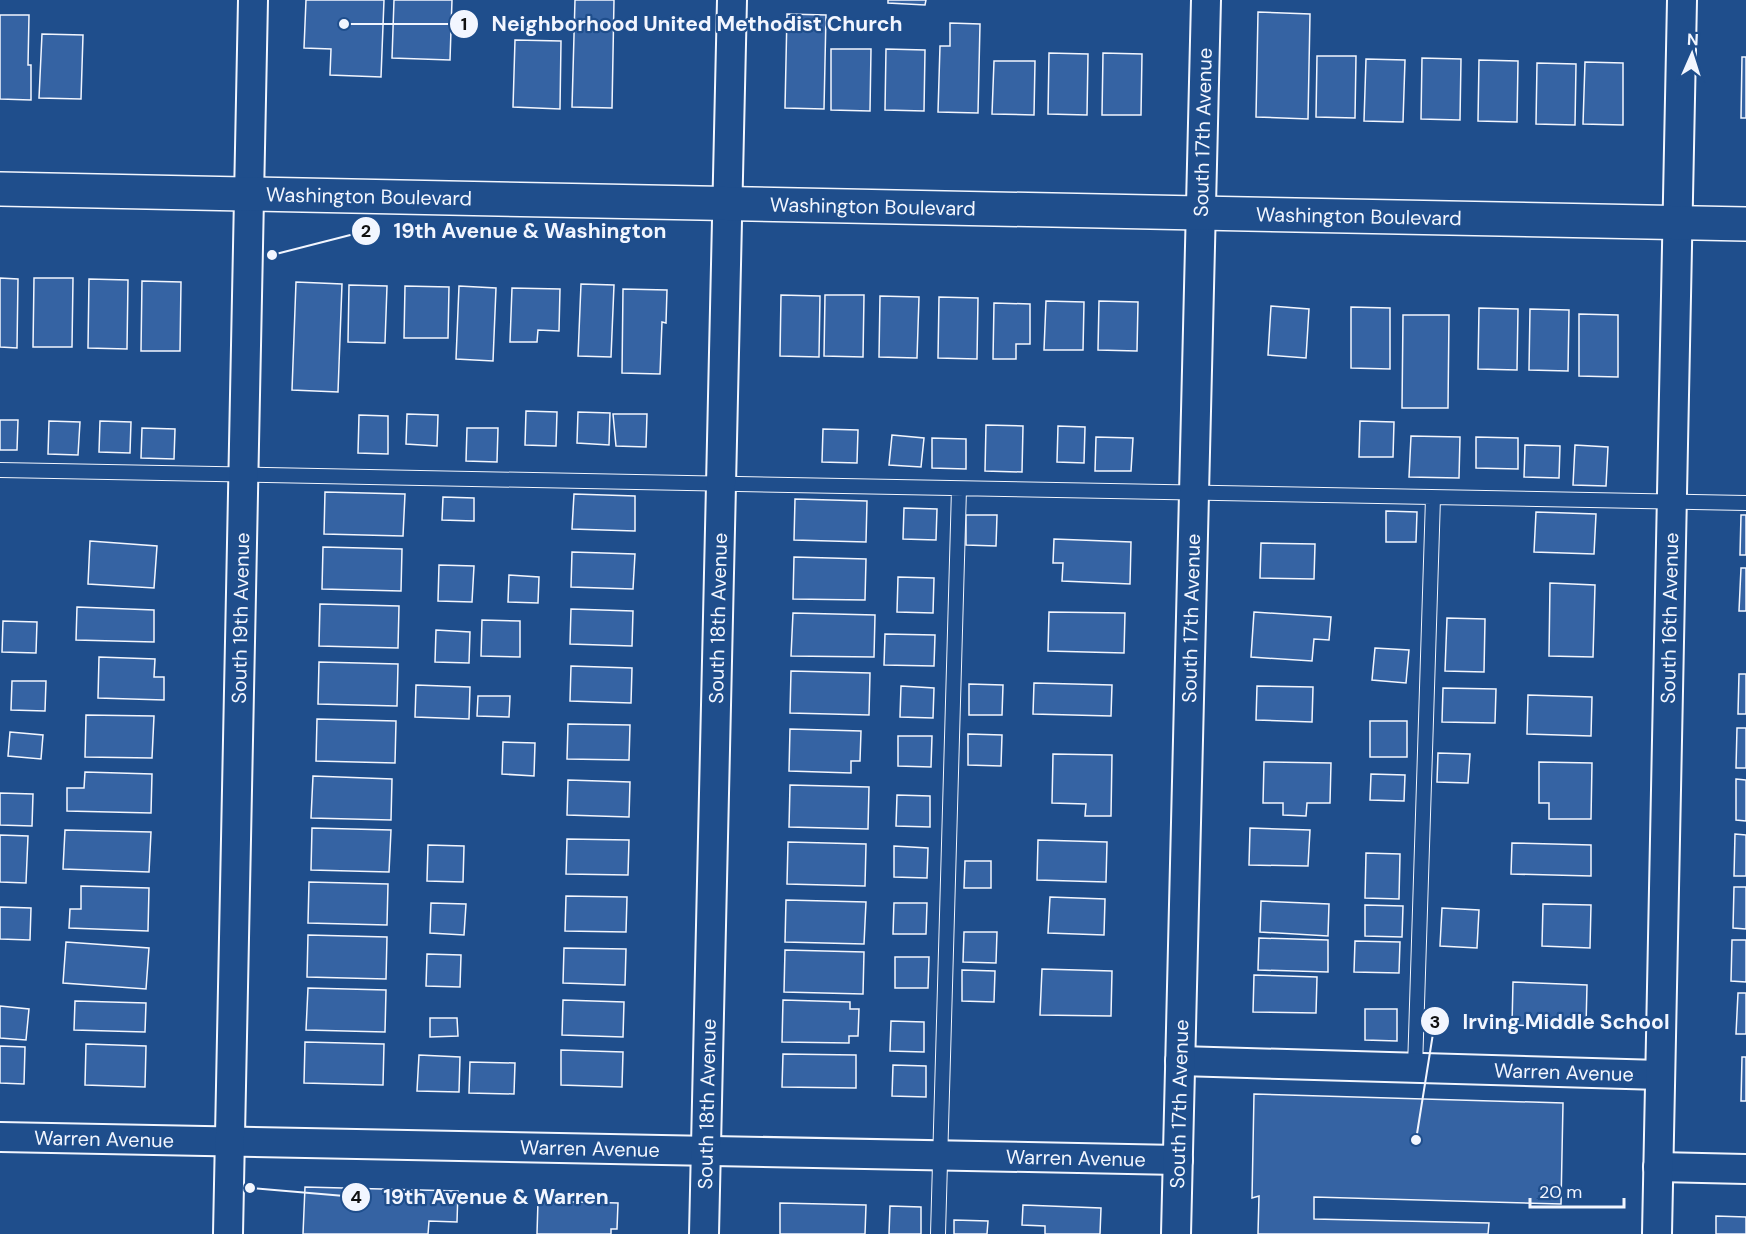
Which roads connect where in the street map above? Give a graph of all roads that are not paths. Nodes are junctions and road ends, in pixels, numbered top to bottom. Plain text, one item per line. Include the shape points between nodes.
1 (253, 0) edge
2 (732, 0) edge
3 (1206, 0) edge
4 (1682, 0) edge
5 (0, 189) edge
6 (248, 194) junction
7 (727, 203) junction
8 (1201, 213) junction
9 (1678, 223) junction
10 (1746, 224) edge
11 (0, 470) edge
12 (243, 475) junction
13 (721, 484) junction
14 (959, 489) junction
15 (1194, 493) junction
16 (1433, 498) junction
17 (1672, 502) junction
18 (1746, 504) edge
19 (1180, 1061) junction
20 (1415, 1068) junction
21 (1660, 1075) junction
22 (0, 1137) edge
23 (230, 1142) junction
24 (706, 1151) junction
25 (940, 1155) junction
26 (1178, 1160) junction
27 (1658, 1167) junction
28 (1746, 1169) edge
29 (228, 1234) edge
30 (704, 1234) edge
31 (938, 1234) edge
32 (1176, 1234) edge
33 (1657, 1234) edge

1 - 6 street, South 19th Avenue
2 - 7 street, South 18th Avenue
3 - 8 street, South 17th Avenue
4 - 9 street, South 16th Avenue
5 - 6 street, Washington Boulevard
6 - 7 street, Washington Boulevard
6 - 12 street, South 19th Avenue
7 - 8 street, Washington Boulevard
7 - 13 street, South 18th Avenue
8 - 9 street, Washington Boulevard
8 - 15 street, South 17th Avenue
9 - 10 street, Washington Boulevard
9 - 17 street, South 16th Avenue
11 - 12 lane
12 - 13 lane
12 - 23 street, South 19th Avenue
13 - 14 lane
13 - 24 street, South 18th Avenue
14 - 15 lane
14 - 25 lane
15 - 16 lane
15 - 19 street, South 17th Avenue
16 - 17 lane
16 - 20 lane
17 - 18 lane
17 - 21 street, South 16th Avenue
19 - 20 street, Warren Avenue
19 - 26 street, South 17th Avenue
20 - 21 street, Warren Avenue
21 - 27 street, South 16th Avenue
22 - 23 street, Warren Avenue
23 - 24 street, Warren Avenue
23 - 29 street, South 19th Avenue
24 - 25 street, Warren Avenue
24 - 30 street, South 18th Avenue
25 - 26 street, Warren Avenue
25 - 31 lane
26 - 32 street, South 17th Avenue
27 - 28 street
27 - 33 street, South 16th Avenue

